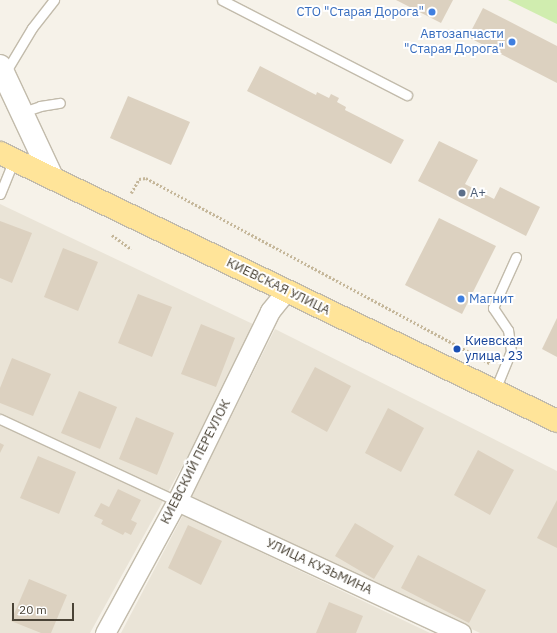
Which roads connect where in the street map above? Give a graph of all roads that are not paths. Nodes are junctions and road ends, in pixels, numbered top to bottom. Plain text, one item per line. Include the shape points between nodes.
1 (54, 0) edge
2 (222, 0) edge
3 (2, 69) edge
4 (407, 95) dead end
5 (0, 101) edge
6 (60, 103) dead end
7 (23, 112) junction
8 (7, 156) edge
9 (52, 177) junction
10 (0, 194) edge
11 (516, 257) dead end
12 (286, 291) junction
13 (495, 390) junction
14 (0, 420) edge
15 (557, 421) edge
16 (177, 501) junction
17 (106, 633) edge
18 (461, 633) edge

1 - 3 lane
2 - 4 lane
3 - 5 street
3 - 7 street
6 - 7 lane
7 - 9 street
8 - 9 main road, КИЕВСКАЯ УЛИЦА
8 - 10 lane
9 - 12 main road, КИЕВСКАЯ УЛИЦА
11 - 13 lane via 493,308 508,330 510,351
12 - 13 main road, КИЕВСКАЯ УЛИЦА
12 - 16 street, КИЕВСКИЙ ПЕРЕУЛОК via 270,311
13 - 15 main road, КИЕВСКАЯ УЛИЦА
14 - 16 lane
16 - 17 street, КИЕВСКИЙ ПЕРЕУЛОК
16 - 18 street, УЛИЦА КУЗЬМИНА

